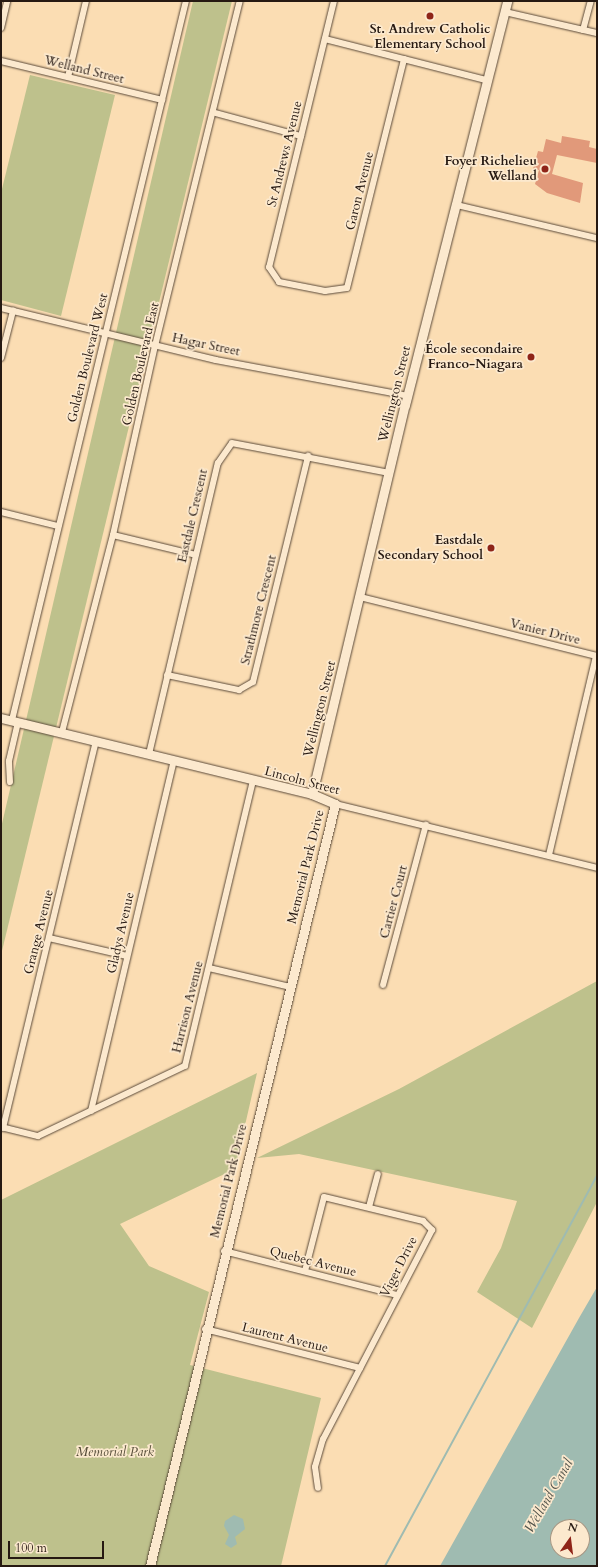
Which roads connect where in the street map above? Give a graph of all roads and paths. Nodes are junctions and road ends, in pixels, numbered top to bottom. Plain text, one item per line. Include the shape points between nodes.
1 (7, 1) edge
2 (86, 1) edge
3 (186, 1) edge
4 (240, 1) edge
5 (334, 1) edge
6 (507, 1) edge
7 (591, 1) edge
8 (504, 12) junction
9 (1, 28) edge
10 (583, 30) junction
11 (597, 33) edge
12 (325, 39) junction
13 (404, 58) junction
14 (1, 61) edge
15 (68, 77) junction
16 (486, 80) junction
17 (162, 100) junction
18 (215, 113) junction
19 (301, 136) junction
20 (457, 205) junction
21 (597, 238) edge
22 (306, 287) joint
23 (1, 308) edge
24 (13, 311) junction
25 (106, 334) junction
26 (156, 346) junction
27 (1, 358) edge
28 (408, 396) junction
29 (308, 456) junction
30 (389, 473) junction
31 (1, 512) edge
32 (58, 526) junction
33 (113, 535) junction
34 (196, 554) junction
35 (360, 597) junction
36 (597, 657) edge
37 (167, 675) junction
38 (1, 718) edge
39 (15, 721) junction
40 (62, 732) junction
41 (96, 741) junction
42 (149, 754) junction
43 (174, 761) junction
44 (253, 781) junction
45 (10, 782) dead end
46 (312, 794) junction
47 (335, 804) junction
48 (426, 825) junction
49 (549, 855) junction
50 (597, 868) edge
51 (49, 938) junction
52 (126, 956) junction
53 (209, 968) junction
54 (383, 985) dead end
55 (290, 987) junction
56 (91, 1111) junction
57 (2, 1128) edge
58 (378, 1174) dead end
59 (369, 1207) junction
60 (224, 1251) junction
61 (305, 1271) junction
62 (397, 1295) junction
63 (205, 1329) junction
64 (360, 1368) junction
65 (318, 1488) dead end
66 (150, 1566) edge

1 - 9 street
2 - 15 street
3 - 17 street, Golden Boulevard West
4 - 18 street, Golden Boulevard East
5 - 12 street, St Andrews Avenue
6 - 8 main road, Wellington Street
7 - 10 street
8 - 10 street
8 - 16 main road, Wellington Street
10 - 11 street
12 - 13 street
12 - 19 street, St Andrews Avenue
13 - 16 street
13 - 22 street, Garon Avenue via 347,288 325,291
14 - 15 street, Welland Street
15 - 17 street, Welland Street
16 - 20 main road, Wellington Street
17 - 25 street, Golden Boulevard West
18 - 19 street
18 - 26 street, Golden Boulevard East
19 - 22 street, St Andrews Avenue via 269,268 279,282
20 - 21 street
20 - 28 main road, Wellington Street
23 - 24 street, Hagar Street
24 - 25 street, Hagar Street
24 - 27 street
25 - 26 street, Hagar Street
25 - 32 street, Golden Boulevard West
26 - 28 street, Hagar Street
26 - 33 street, Golden Boulevard East
28 - 30 main road, Wellington Street
29 - 30 street, Eastdale Crescent
29 - 34 street, Eastdale Crescent via 232,443 218,462
29 - 37 street, Strathmore Crescent via 253,682 239,690
30 - 35 main road, Wellington Street
31 - 32 street
32 - 39 street, Golden Boulevard West
33 - 34 street
33 - 40 street, Golden Boulevard East
34 - 37 street, Eastdale Crescent
35 - 36 street, Vanier Drive
35 - 46 main road, Wellington Street
36 - 49 street, Vanier Drive
37 - 42 street, Eastdale Crescent
38 - 39 main road, Lincoln Street
39 - 40 main road, Lincoln Street
39 - 45 street, Golden Boulevard West via 9,761
40 - 41 main road, Lincoln Street
41 - 42 main road, Lincoln Street
41 - 51 street, Grange Avenue
42 - 43 main road, Lincoln Street
43 - 44 main road, Lincoln Street
43 - 52 street, Gladys Avenue
44 - 46 main road, Lincoln Street
44 - 53 street, Harrison Avenue
46 - 47 main road, Lincoln Street
47 - 48 street, Lincoln Street
47 - 55 main road, Memorial Park Drive
48 - 49 street, Lincoln Street
48 - 54 street, Cartier Court
49 - 50 street, Lincoln Street
51 - 52 street
51 - 57 street, Grange Avenue
52 - 56 street, Gladys Avenue
53 - 55 street
53 - 56 street, Harrison Avenue via 184,1066
55 - 60 main road, Memorial Park Drive
56 - 57 street, Harrison Avenue via 38,1136
58 - 59 street
59 - 61 street, Viger Drive via 324,1197
59 - 62 street, Viger Drive via 423,1221 432,1230
60 - 61 street, Quebec Avenue
60 - 63 main road, Memorial Park Drive
61 - 62 street, Quebec Avenue
62 - 64 street, Viger Drive
63 - 64 street, Laurent Avenue
63 - 66 main road, Memorial Park Drive
64 - 65 street, Viger Drive via 320,1446 315,1467

